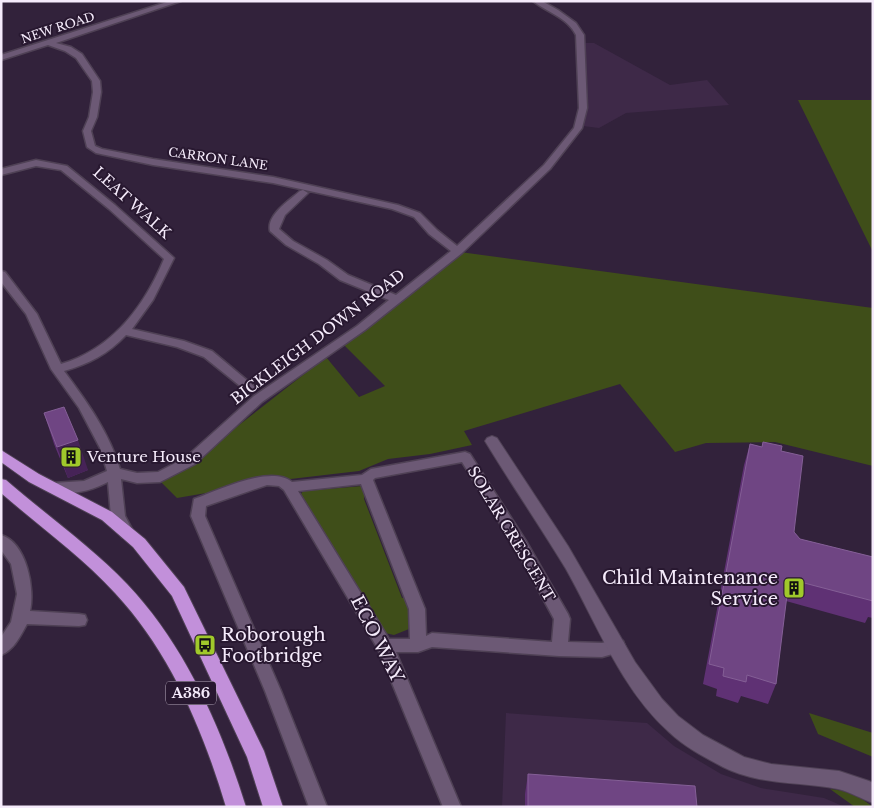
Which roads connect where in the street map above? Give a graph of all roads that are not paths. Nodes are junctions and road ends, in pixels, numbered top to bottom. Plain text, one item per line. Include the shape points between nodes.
1 (178, 1) edge
2 (536, 1) edge
3 (49, 43) junction
4 (1, 58) edge
5 (1, 172) edge
6 (304, 193) dead end
7 (460, 249) junction
8 (1, 274) edge
9 (397, 299) junction
10 (123, 332) junction
11 (57, 370) junction
12 (249, 387) dead end
13 (492, 441) dead end
14 (1, 455) edge
15 (114, 473) junction
16 (366, 479) junction
17 (1, 484) edge
18 (286, 484) junction
19 (52, 488) junction
20 (128, 534) junction
21 (1, 540) edge
22 (23, 617) junction
23 (79, 620) dead end
24 (418, 645) junction
25 (385, 646) junction
26 (617, 646) junction
27 (1, 648) edge
28 (559, 649) junction
29 (873, 794) edge
30 (236, 807) edge
31 (273, 807) edge
32 (318, 807) edge
33 (452, 807) edge

1 - 3 street, NEW ROAD
2 - 7 street, BICKLEIGH DOWN ROAD via 574,24 580,35 582,108 578,128 547,167
3 - 4 street, NEW ROAD
3 - 7 street, CARRON LANE via 79,56 96,80 93,117 86,131 91,147 153,162 321,189 395,207 417,215 433,232
5 - 10 street, LEAT WALK via 36,163 64,168 169,258 152,292
6 - 9 street via 275,220 274,229 281,238 354,282
7 - 9 street, BICKLEIGH DOWN ROAD
8 - 11 street via 31,314
9 - 15 street, BICKLEIGH DOWN ROAD via 258,399 190,461 160,477 137,478
10 - 11 street, LEAT WALK via 90,358
10 - 12 street via 180,344 208,354
11 - 15 street via 84,407 107,448
13 - 26 street via 566,556
14 - 19 highway, A386
15 - 19 street via 91,486
15 - 20 street via 118,516
16 - 18 street
16 - 24 street via 417,609
16 - 28 street, SOLAR CRESCENT via 370,474 465,457 521,545 562,620
17 - 30 highway, A386 via 124,591 184,677 212,734
18 - 25 street, ECO WAY
18 - 32 street via 266,480 199,503 198,516 273,691
19 - 20 highway, A386 via 107,516
20 - 31 highway, A386 via 178,592 257,757
21 - 22 street via 16,556 24,580
22 - 23 street
22 - 27 street
24 - 25 street
24 - 28 street via 432,640
25 - 33 street, ECO WAY
26 - 28 street via 602,650
26 - 29 street via 645,692 671,723 695,742 750,768 777,774 828,777 850,782

